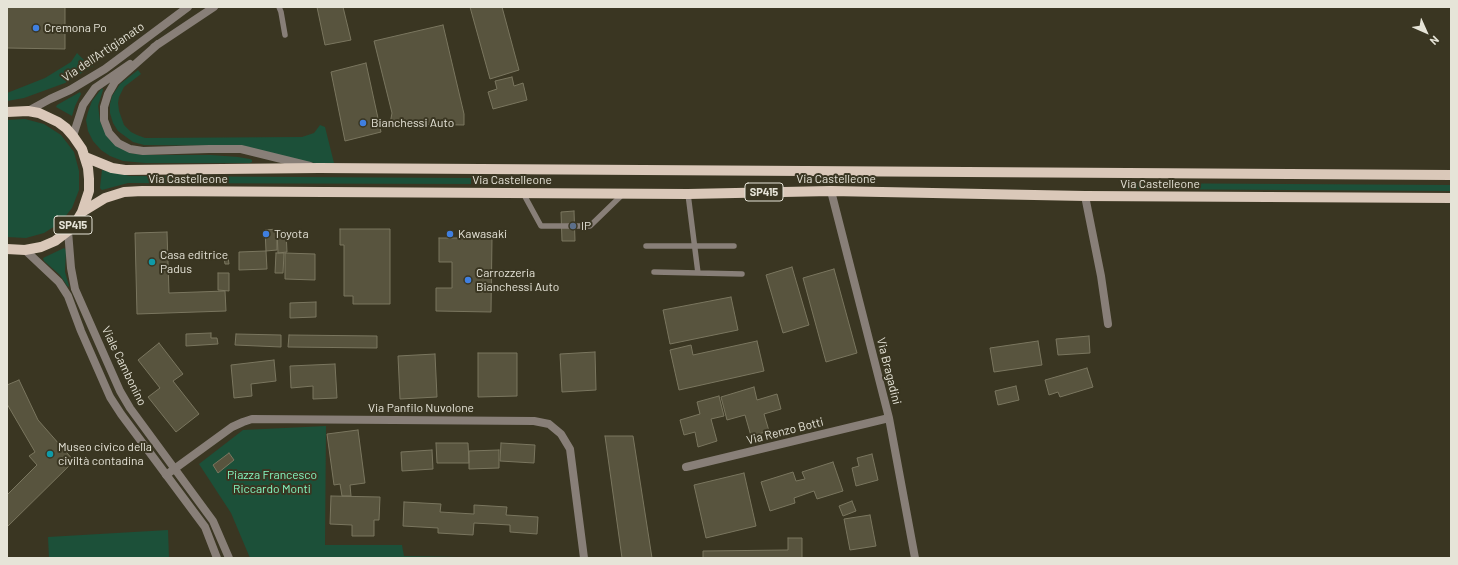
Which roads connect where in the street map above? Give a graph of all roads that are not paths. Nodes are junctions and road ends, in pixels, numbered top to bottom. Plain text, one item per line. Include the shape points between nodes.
1 (188, 7) edge
2 (214, 7) edge
3 (278, 7) edge
4 (285, 35) dead end
5 (158, 44) junction
6 (28, 111) junction
7 (7, 112) edge
8 (73, 136) junction
9 (85, 157) junction
10 (319, 168) junction
11 (1451, 175) edge
12 (831, 191) junction
13 (523, 193) junction
14 (624, 193) junction
15 (688, 194) junction
16 (1085, 196) junction
17 (1451, 198) edge
18 (82, 212) junction
19 (68, 231) junction
20 (646, 246) dead end
21 (695, 246) junction
22 (734, 246) dead end
23 (7, 249) edge
24 (25, 250) junction
25 (654, 272) dead end
26 (698, 273) junction
27 (742, 274) dead end
28 (1108, 324) dead end
29 (888, 418) junction
30 (686, 467) dead end
31 (174, 470) junction
32 (166, 475) junction
33 (217, 558) edge
34 (229, 558) edge
35 (584, 558) edge
36 (915, 558) edge

1 - 6 street, Via dell'Artigianato via 105,69
2 - 5 street
3 - 4 lane
5 - 8 street via 95,88 83,105
5 - 10 street via 115,82 108,94 104,120 109,133 118,143 130,149 143,151 241,149
6 - 7 main road, SP415
6 - 8 main road, SP415 via 58,122
8 - 9 main road, SP415
9 - 10 main road, Via Castelleone / SP415 via 124,170
9 - 18 main road, SP415 via 89,179
10 - 11 main road, Via Castelleone / SP415
12 - 15 main road, Via Castelleone / SP415
12 - 16 main road, Via Castelleone / SP415
12 - 29 street, Via Bragadini
13 - 14 main road, Via Castelleone / SP415
13 - 14 lane via 541,226 590,226
13 - 18 main road, Via Castelleone / SP415 via 124,192 105,198
14 - 15 main road, Via Castelleone / SP415
15 - 21 lane
16 - 17 main road, Via Castelleone / SP415
16 - 28 street
18 - 19 main road, SP415
19 - 24 main road, SP415 via 55,241
19 - 31 street, Viale Cambonino via 75,290 130,408
20 - 21 lane
21 - 22 lane
21 - 26 lane
23 - 24 main road, SP415
24 - 32 street, Viale Cambonino via 59,282 68,296 110,397
25 - 26 lane
26 - 27 lane
29 - 30 street, Via Renzo Botti
29 - 36 street, Via Bragadini
31 - 32 street, Via Panfilo Nuvolone
31 - 34 street, Viale Cambonino via 213,521
31 - 35 street, Via Panfilo Nuvolone via 232,427 252,419 542,422 549,424 561,434 570,449
32 - 33 street, Viale Cambonino via 205,527

